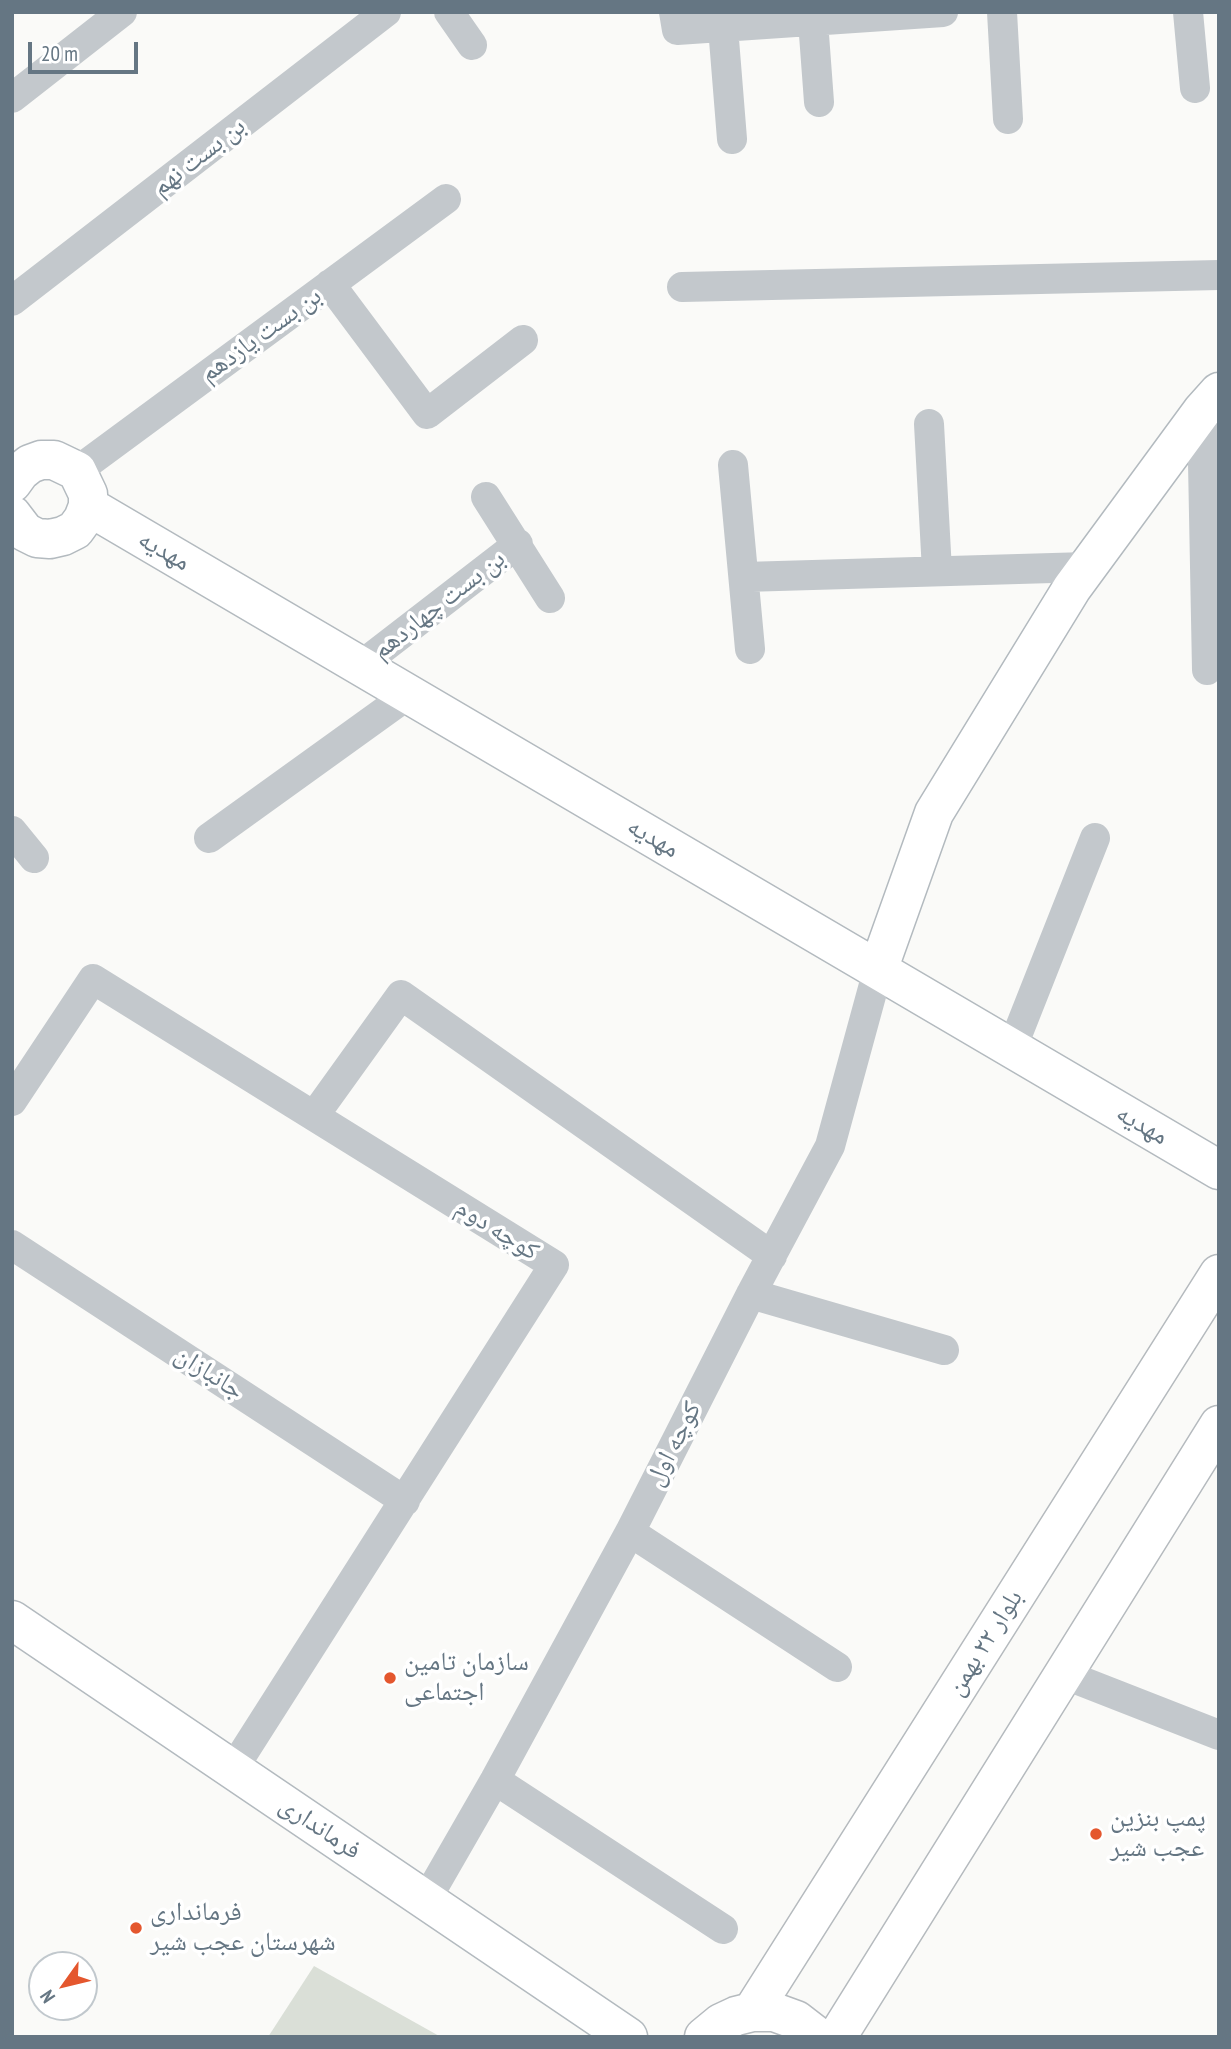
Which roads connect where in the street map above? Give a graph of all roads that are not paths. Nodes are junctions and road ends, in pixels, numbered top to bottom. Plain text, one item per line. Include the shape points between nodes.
1 (122, 12) edge
2 (386, 12) edge
3 (449, 12) edge
4 (674, 12) edge
5 (943, 12) edge
6 (1002, 12) edge
7 (1188, 12) edge
8 (895, 14) edge
9 (813, 21) junction
10 (723, 27) junction
11 (472, 45) dead end
12 (1195, 88) dead end
13 (12, 98) edge
14 (819, 103) dead end
15 (1008, 119) dead end
16 (732, 139) dead end
17 (446, 199) dead end
18 (1219, 275) edge
19 (330, 284) junction
20 (682, 287) dead end
21 (12, 302) edge
22 (523, 340) dead end
23 (1210, 401) edge
24 (929, 424) dead end
25 (1211, 454) edge
26 (733, 465) dead end
27 (12, 483) edge
28 (82, 489) junction
29 (486, 497) dead end
30 (13, 520) edge
31 (518, 544) junction
32 (1087, 567) junction
33 (937, 571) junction
34 (744, 577) junction
35 (550, 598) dead end
36 (750, 649) dead end
37 (360, 666) junction
38 (1207, 670) dead end
39 (408, 694) junction
40 (12, 831) edge
41 (209, 838) dead end
42 (1095, 838) dead end
43 (34, 858) dead end
44 (878, 970) junction
45 (1012, 1048) junction
46 (12, 1101) edge
47 (314, 1116) junction
48 (1219, 1170) edge
49 (12, 1245) edge
50 (772, 1256) junction
51 (1219, 1274) edge
52 (751, 1294) junction
53 (944, 1350) dead end
54 (1219, 1426) edge
55 (405, 1501) junction
56 (630, 1532) junction
57 (12, 1620) edge
58 (837, 1667) dead end
59 (1063, 1674) junction
60 (1219, 1735) edge
61 (233, 1769) junction
62 (495, 1780) junction
63 (426, 1900) junction
64 (723, 1929) dead end
65 (752, 2012) junction
66 (628, 2037) edge
67 (704, 2037) edge
68 (818, 2037) edge
69 (837, 2037) edge

1 - 13 street
2 - 21 street, بن بست نهم
3 - 11 street
4 - 10 street via 677,30
5 - 8 street
6 - 15 street
7 - 12 street
8 - 9 street
9 - 10 street
9 - 14 street
10 - 16 street
17 - 19 street, بن بست یازدهم
18 - 20 street
19 - 22 street via 427,414
19 - 28 street, بن بست یازدهم
23 - 25 street
23 - 32 street
24 - 33 street
25 - 38 street
26 - 34 street
27 - 28 street, مهدیه via 30,464 54,460
28 - 30 street via 83,519 63,536 37,538
28 - 37 street, مهدیه
29 - 31 street
31 - 35 street
31 - 37 street, بن بست چهاردهم
32 - 33 street
32 - 44 street via 934,813
33 - 34 street
34 - 36 street
37 - 39 street, مهدیه
39 - 41 street
39 - 44 street, مهدیه
40 - 43 street
42 - 45 street
44 - 45 street, مهدیه
44 - 50 street, کوچه اول via 830,1146
45 - 48 street, مهدیه
46 - 47 street, کوچه دوم via 93,979
47 - 50 street via 401,995
47 - 55 street, کوچه دوم via 554,1265
49 - 55 street, جانبازان
50 - 52 street, کوچه اول
51 - 65 street, بلوار ۲۲ بهمن
52 - 53 street
52 - 56 street, کوچه اول
54 - 59 street
55 - 61 street, کوچه دوم
56 - 58 street
56 - 62 street, کوچه اول
57 - 61 street, فرمانداری
59 - 60 street
59 - 69 street
61 - 63 street, فرمانداری
62 - 63 street, کوچه اول
62 - 64 street
63 - 66 street, فرمانداری
65 - 67 street via 721,2023
65 - 68 street via 774,2012 796,2020

